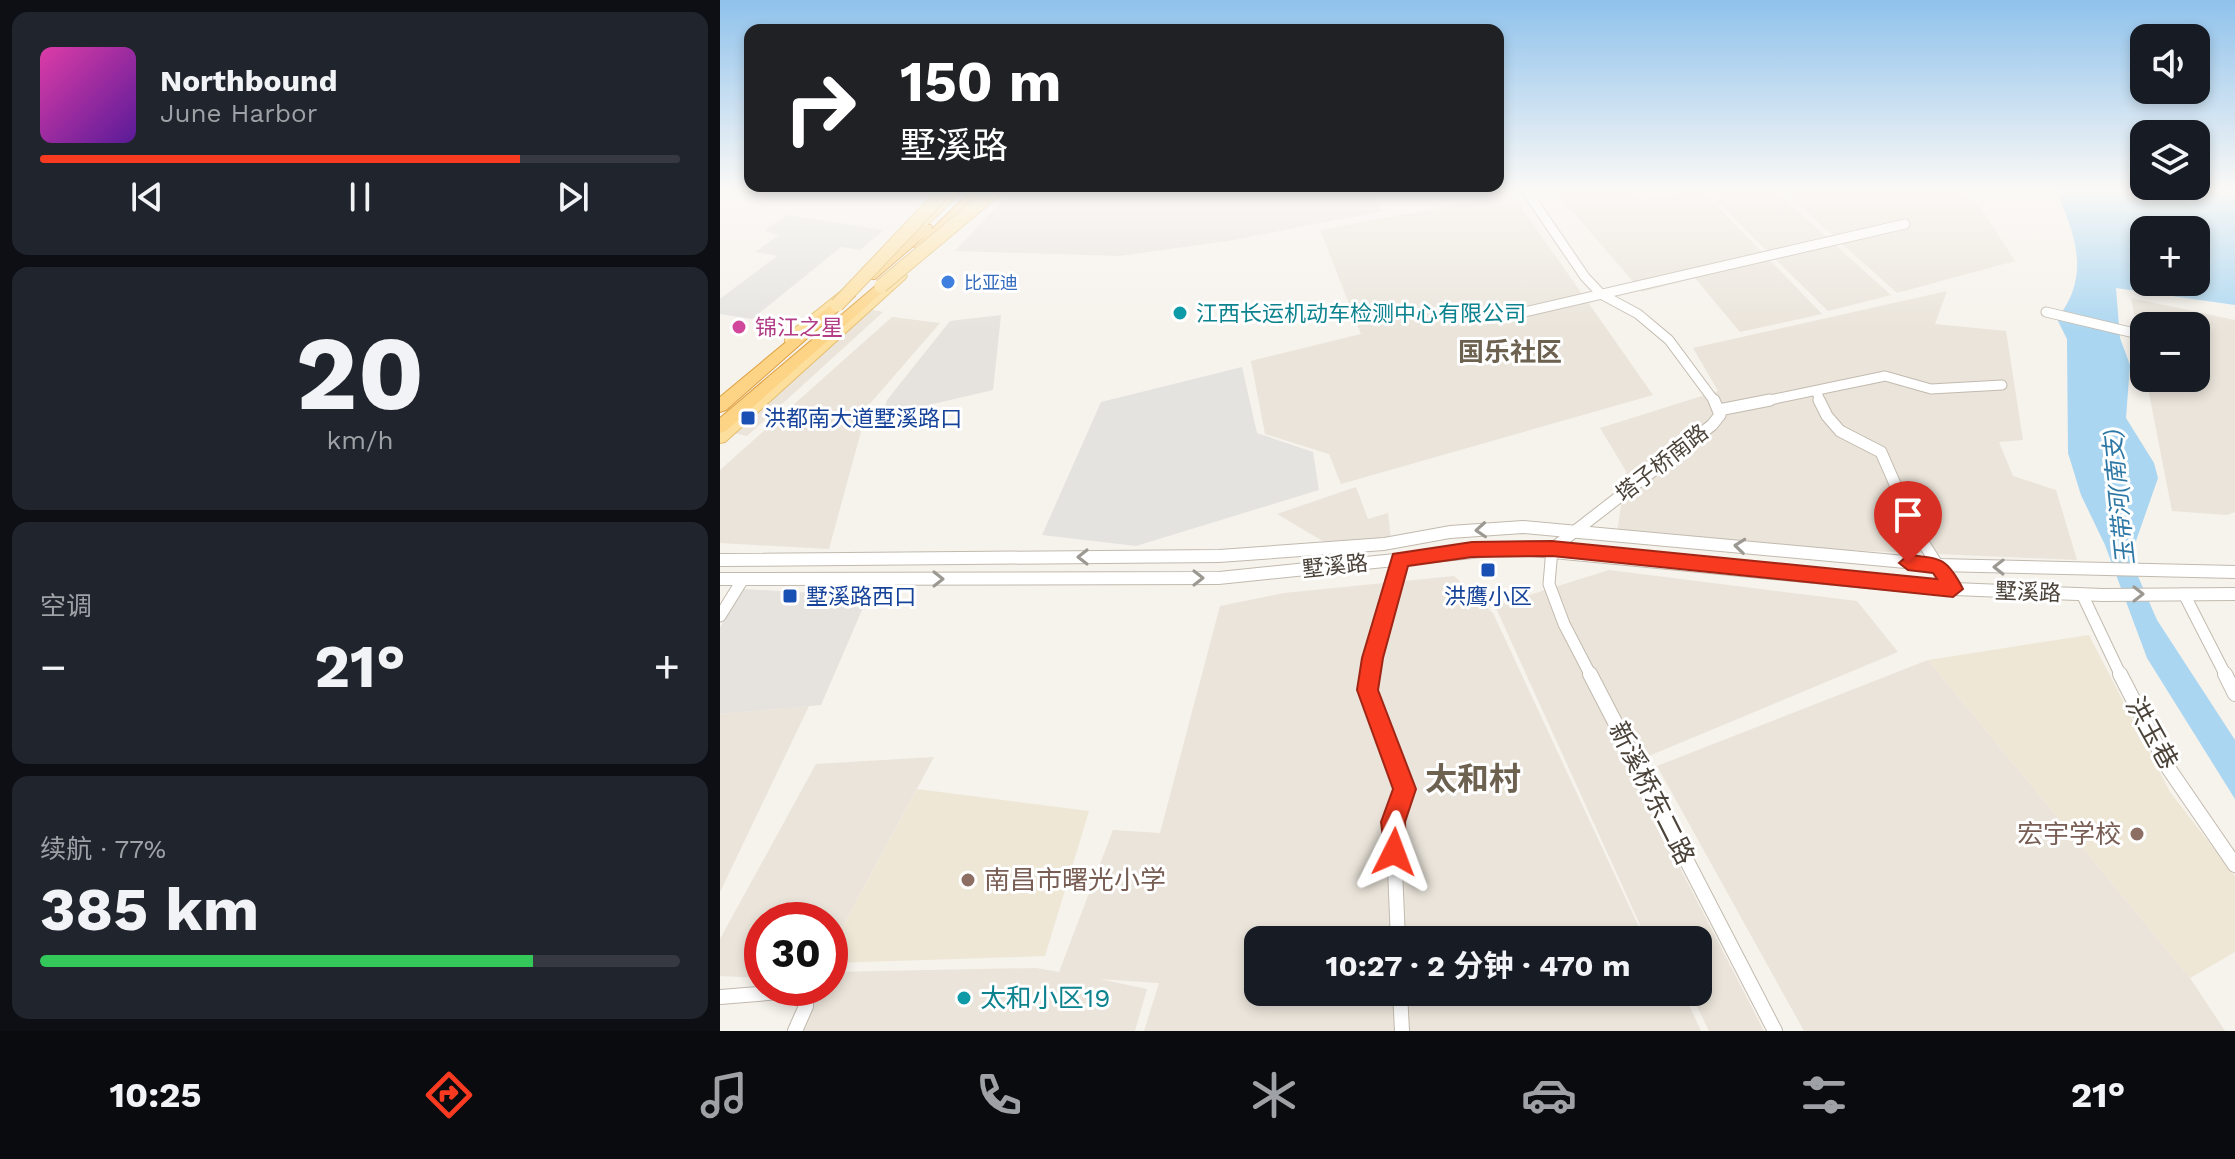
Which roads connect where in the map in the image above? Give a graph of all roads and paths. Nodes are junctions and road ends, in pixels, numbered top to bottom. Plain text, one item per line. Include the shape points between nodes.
1 (901, 237) edge
2 (909, 237) edge
3 (915, 237) edge
4 (931, 237) edge
5 (941, 237) edge
6 (942, 237) edge
7 (1558, 237) edge
8 (1848, 237) edge
9 (881, 286) junction
10 (1601, 294) junction
11 (837, 305) junction
12 (2046, 312) dead end
13 (1503, 317) dead end
14 (2130, 332) dead end
15 (2002, 385) dead end
16 (1817, 392) junction
17 (720, 398) edge
18 (720, 406) edge
19 (1719, 410) junction
20 (720, 427) edge
21 (720, 438) edge
22 (1577, 530) junction
23 (1552, 549) junction
24 (720, 560) edge
25 (1400, 560) junction
26 (1938, 565) junction
27 (2235, 572) edge
28 (720, 579) edge
29 (743, 579) junction
30 (1953, 589) junction
31 (2082, 594) junction
32 (2178, 594) junction
33 (2235, 594) edge
34 (720, 616) edge
35 (2235, 694) edge
36 (2235, 865) edge
37 (1397, 926) edge
38 (720, 997) edge
39 (1401, 1006) edge
40 (795, 1031) edge
41 (1402, 1031) edge
42 (1775, 1031) edge

1 - 11 main road, bridge
2 - 17 main road
3 - 11 highway, bridge
4 - 9 highway, bridge
5 - 21 main road
6 - 9 main road, bridge
7 - 10 street, 塔子桥南路
8 - 10 street
9 - 20 highway
10 - 13 street
10 - 19 street, 塔子桥南路 via 1638,314 1669,340
11 - 18 highway
12 - 14 street
15 - 16 street via 1931,389 1885,376
16 - 19 street
16 - 26 street via 1827,422 1881,452 1915,530
19 - 22 street, 塔子桥南路 via 1712,425
22 - 23 street, 塔子桥南路
22 -> 24 street, 墅溪路 via 1465,531 1384,544 1219,556
26 -> 22 street, 墅溪路
23 - 25 street, 墅溪路 via 1472,549
23 - 30 street, 墅溪路
23 - 42 street, 新溪桥东二路 via 1549,584 1564,624
29 -> 25 street, 墅溪路 via 1219,578
25 - 37 street via 1368,690 1405,789 1393,822
27 -> 26 street, 墅溪路
26 - 30 street
28 - 29 street, 墅溪路
29 - 34 street
30 - 31 street, 墅溪路
31 -> 32 street, 墅溪路
31 - 36 street, 洪玉巷 via 2141,716 2190,802
32 - 33 street, 墅溪路
32 - 35 street
38 - 40 street via 806,990 806,1006
39 - 41 street

